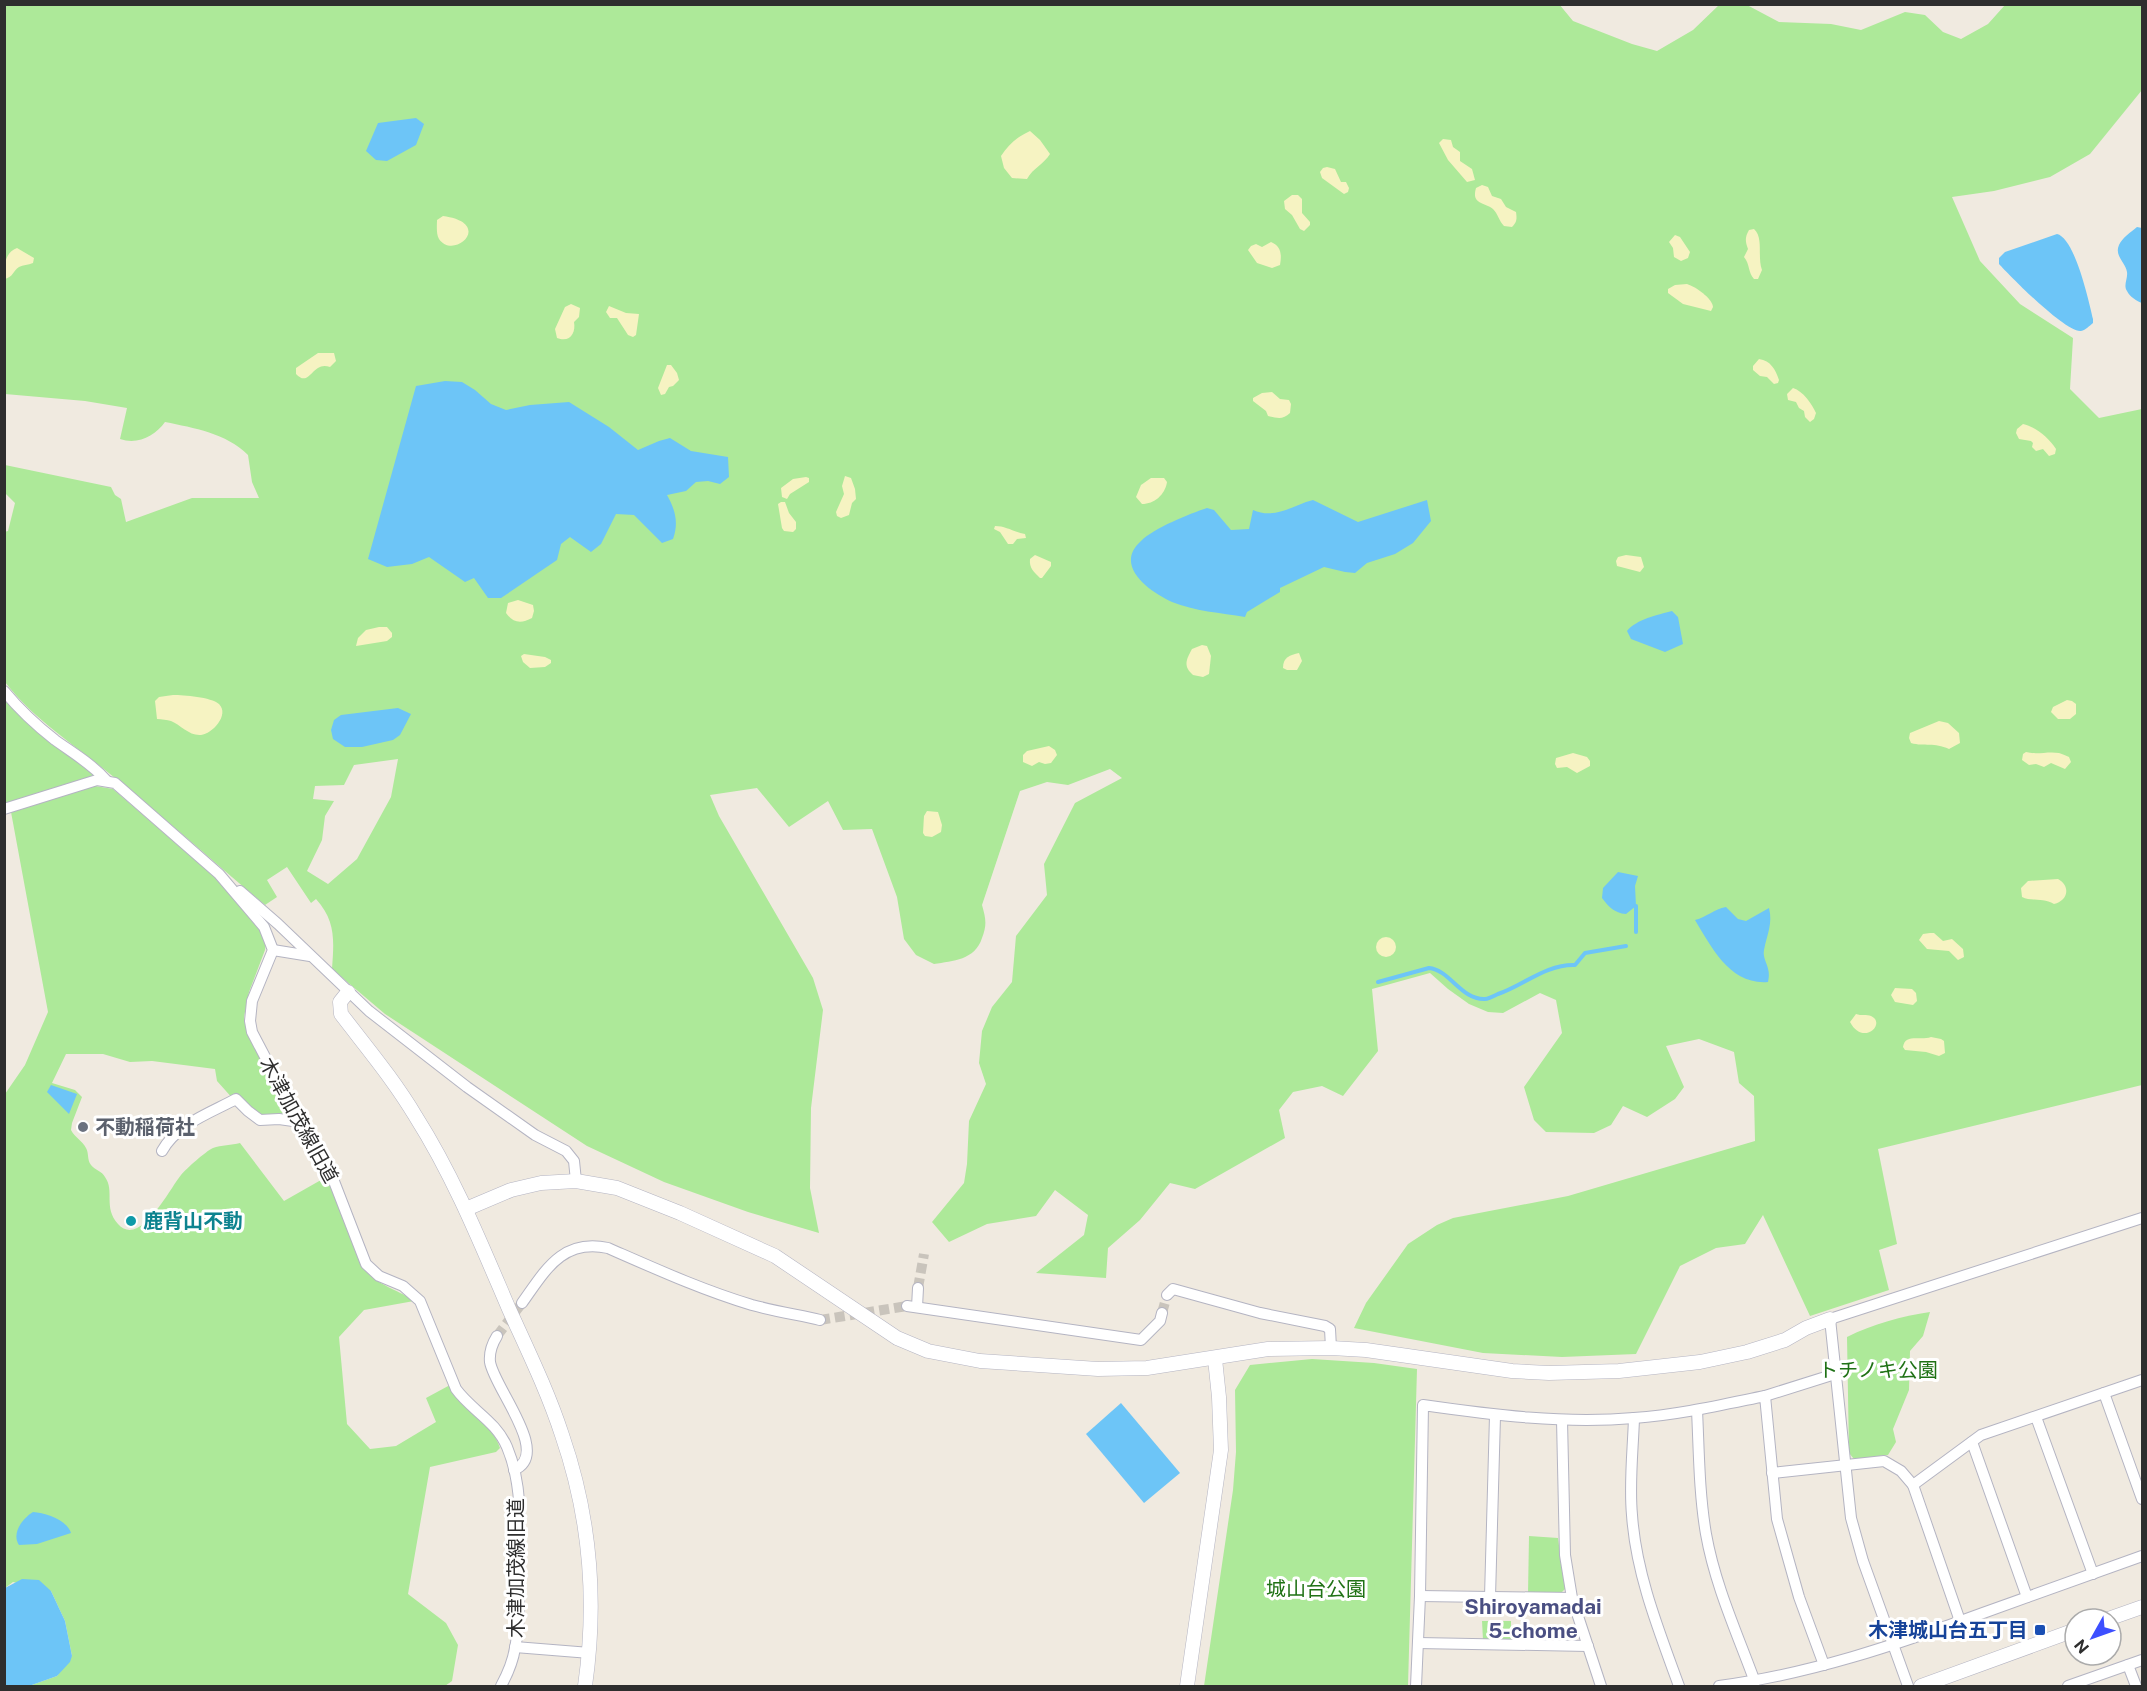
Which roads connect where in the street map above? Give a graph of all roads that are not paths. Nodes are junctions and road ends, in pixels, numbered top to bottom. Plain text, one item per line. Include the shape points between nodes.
1 (4, 691) edge
2 (107, 781) junction
3 (4, 809) edge
4 (219, 874) junction
5 (273, 950) junction
6 (310, 956) junction
7 (348, 992) junction
8 (300, 1122) junction
9 (162, 1152) dead end
10 (576, 1181) junction
11 (466, 1209) junction
12 (2142, 1218) edge
13 (918, 1288) tunnel mouth
14 (1167, 1294) dead end
15 (522, 1303) tunnel mouth
16 (1162, 1313) tunnel mouth
17 (1830, 1319) junction
18 (820, 1320) tunnel mouth
19 (497, 1336) tunnel mouth
20 (1331, 1348) junction
21 (1215, 1359) junction
22 (1834, 1374) junction
23 (2142, 1380) edge
24 (2104, 1393) junction
25 (1765, 1396) junction
26 (1697, 1410) junction
27 (1496, 1416) junction
28 (2036, 1417) junction
29 (1634, 1419) junction
30 (1562, 1420) junction
31 (1972, 1442) junction
32 (1844, 1464) junction
33 (514, 1470) junction
34 (1772, 1473) junction
35 (1913, 1485) junction
36 (2142, 1499) edge
37 (2142, 1556) edge
38 (2092, 1574) junction
39 (1420, 1596) junction
40 (1490, 1597) junction
41 (2027, 1597) junction
42 (1572, 1598) junction
43 (2142, 1607) edge
44 (2123, 1614) edge
45 (1960, 1622) junction
46 (2063, 1634) edge
47 (1418, 1643) junction
48 (1893, 1645) junction
49 (1588, 1646) junction
50 (515, 1647) junction
51 (590, 1653) junction
52 (2142, 1660) edge
53 (1824, 1665) junction
54 (2128, 1665) junction
55 (1755, 1682) junction
56 (501, 1686) edge
57 (585, 1686) edge
58 (1187, 1686) edge
59 (1416, 1686) edge
60 (1601, 1686) edge
61 (1679, 1686) edge
62 (1719, 1686) edge
63 (1908, 1686) edge
64 (1921, 1686) edge
65 (2068, 1686) edge
66 (2136, 1686) edge

1 - 2 street via 30,719
2 - 3 street via 81,784
2 - 4 street via 122,788
4 - 5 street via 264,927
4 - 6 street
5 - 6 street
5 - 8 street, 木津加茂線旧道 via 255,992 250,1021 263,1055
6 - 7 street
7 - 10 street via 467,1087 535,1135 567,1151 574,1161
7 - 11 street via 340,1002 341,1014 400,1092
8 - 9 street via 260,1120 236,1099 180,1130
8 - 33 street, 木津加茂線旧道 via 330,1171 366,1264 420,1301 456,1389 499,1432
10 - 11 street via 527,1186
10 - 21 street via 629,1192 775,1256 897,1338 928,1351 980,1361 1098,1368 1147,1368
11 - 51 street via 543,1386 574,1476 589,1565
12 - 17 street
13 - 16 street via 912,1306 1141,1340
14 - 20 street via 1173,1289 1325,1326 1330,1329
15 - 18 street via 557,1258 579,1247 598,1246 715,1293
17 - 20 street via 1747,1352 1619,1371 1512,1371
17 - 22 street
19 - 33 street via 491,1347 490,1364 528,1451 526,1461
20 - 21 street via 1268,1349
21 - 58 street via 1221,1450
22 - 25 street
22 - 32 street
23 - 24 street
24 - 28 street
24 - 36 street
25 - 26 street
25 - 34 street
26 - 29 street
26 - 55 street via 1706,1534 1716,1574
27 - 30 street
27 - 39 street via 1423,1406
27 - 40 street
28 - 31 street
28 - 38 street
29 - 30 street
29 - 61 street via 1632,1514 1636,1544 1652,1608
30 - 42 street via 1565,1555
31 - 35 street
31 - 41 street
32 - 34 street
32 - 35 street via 1884,1461 1901,1471
32 - 48 street via 1851,1518
33 - 50 street, 木津加茂線旧道 via 520,1527
34 - 53 street via 1777,1519
35 - 45 street
37 - 38 street
38 - 41 street
39 - 40 street
39 - 47 street
40 - 42 street
41 - 45 street
42 - 49 street
43 - 44 street
45 - 48 street
46 - 64 street
47 - 49 street
47 - 59 street
48 - 53 street
48 - 63 street
49 - 60 street
50 - 51 street
50 - 56 street, 木津加茂線旧道
51 - 57 street
52 - 54 street
53 - 55 street
54 - 65 street
54 - 66 street
55 - 62 street

